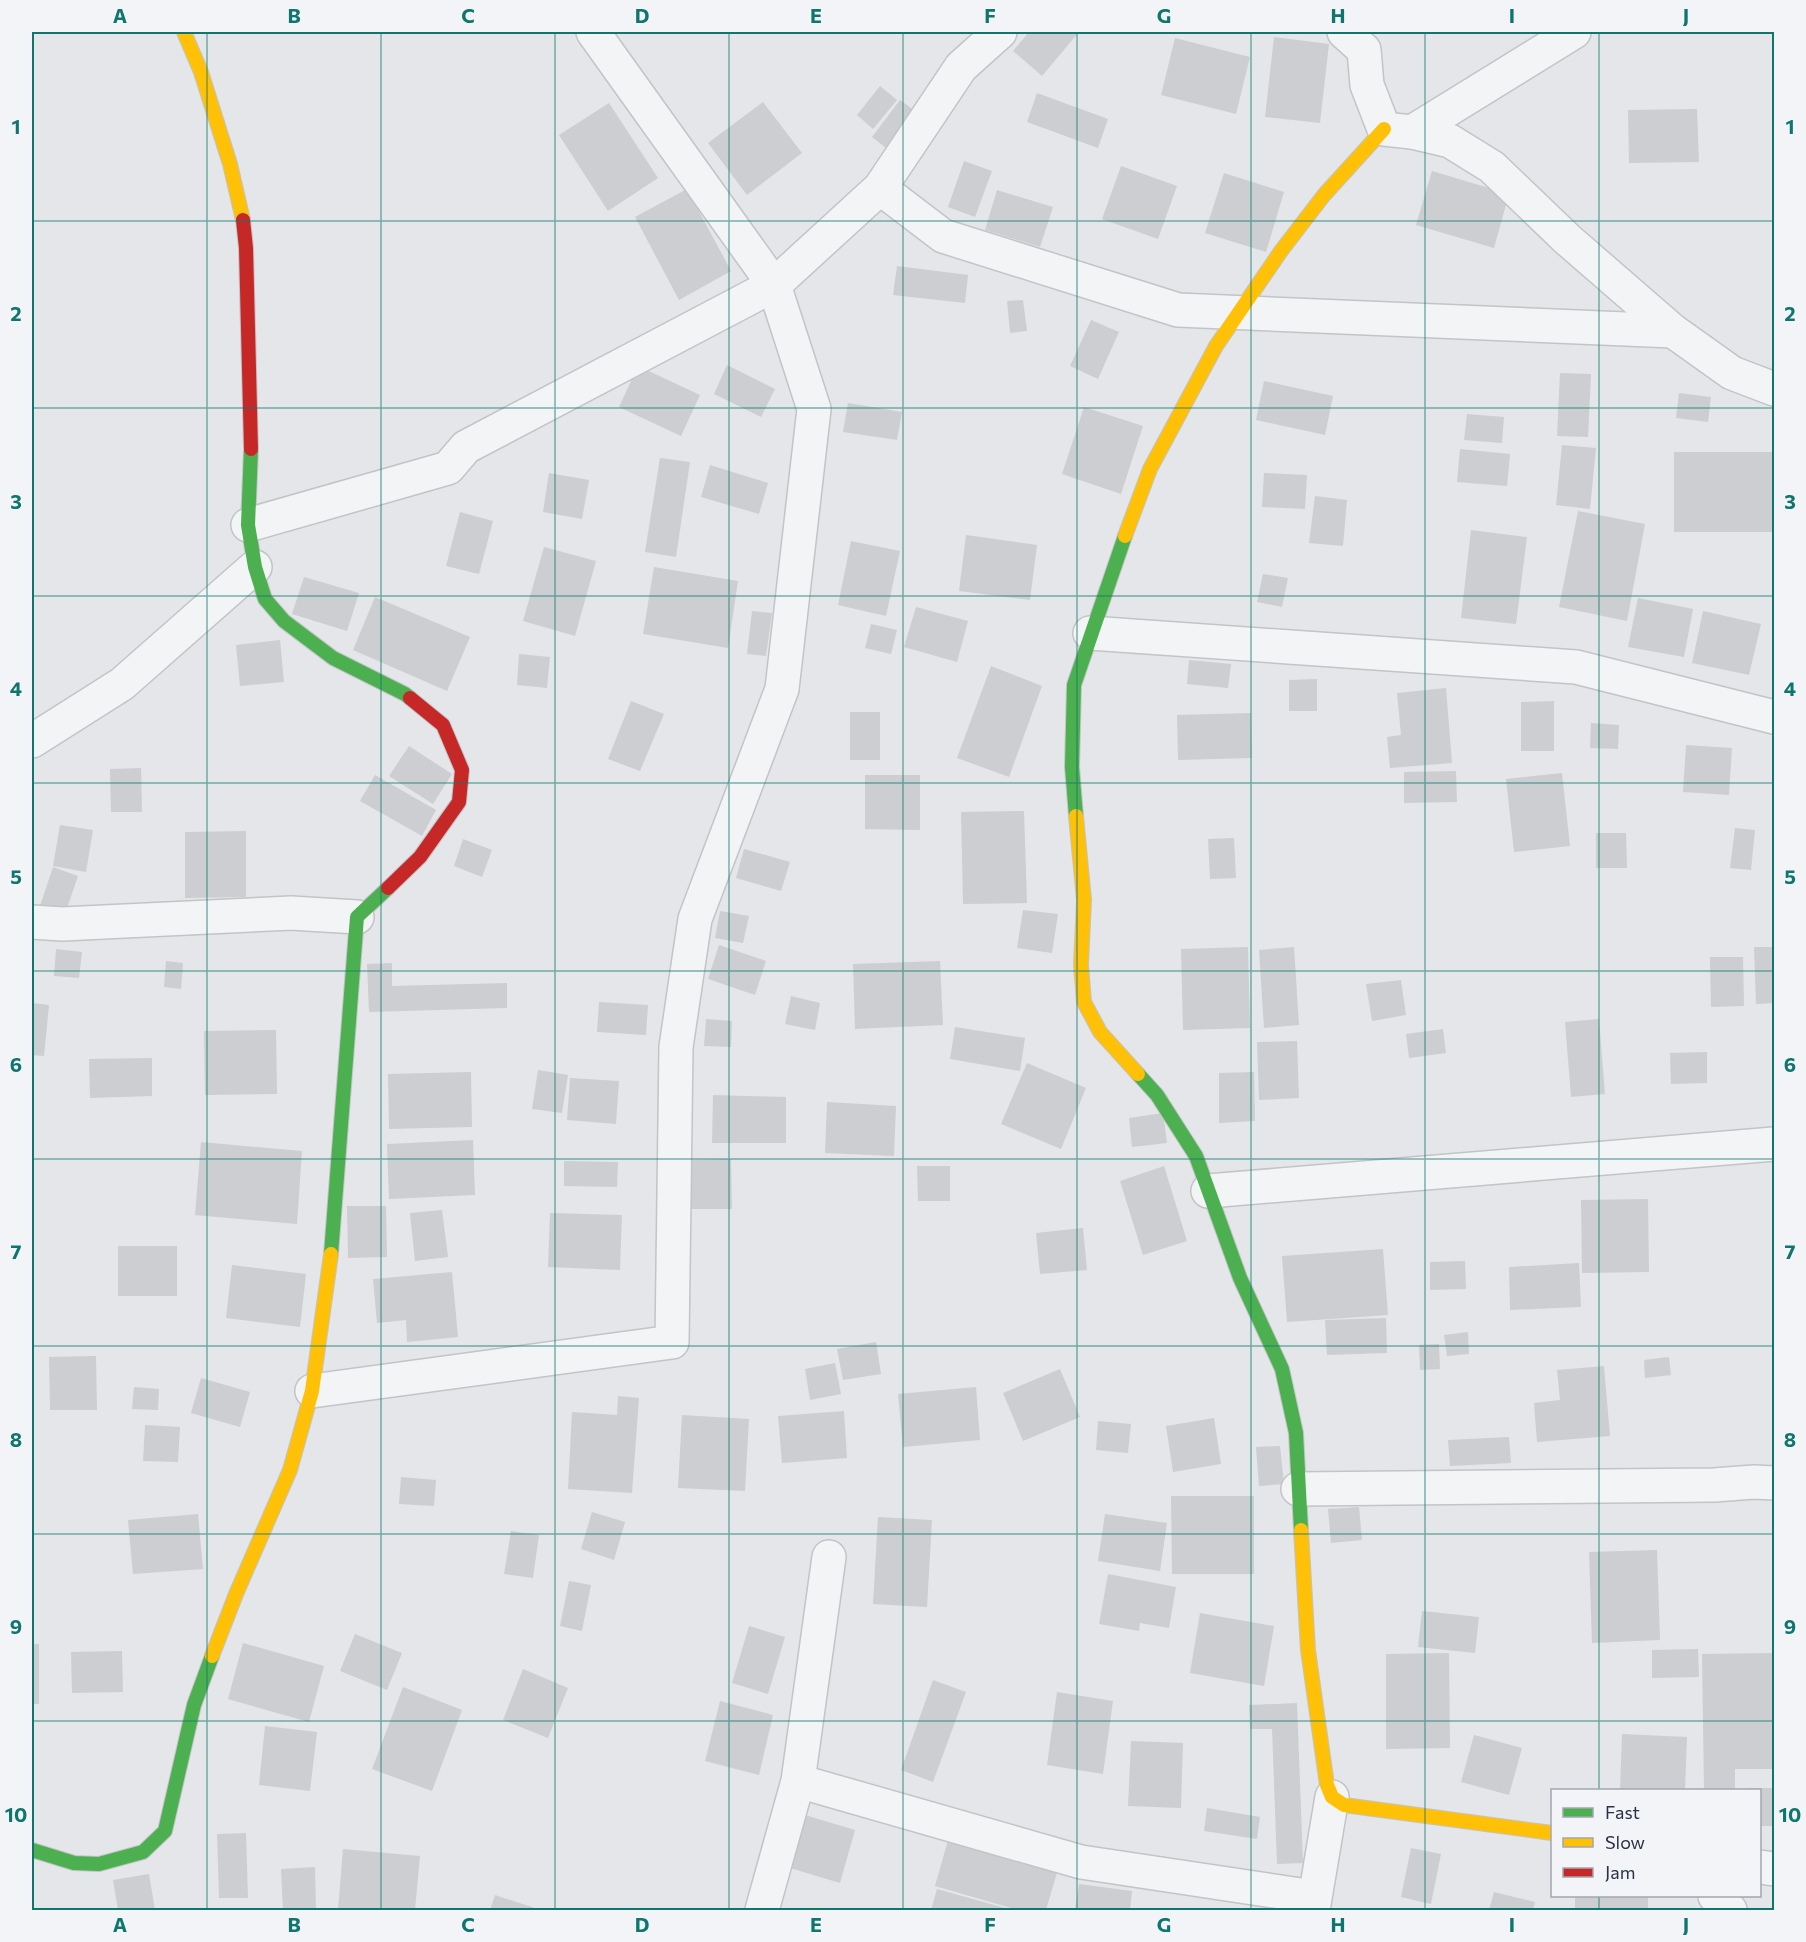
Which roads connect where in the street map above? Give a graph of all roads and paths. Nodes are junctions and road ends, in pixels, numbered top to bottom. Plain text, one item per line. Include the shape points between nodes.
1 (183, 32) edge
2 (593, 32) edge
3 (1000, 32) edge
4 (1344, 32) edge
5 (1574, 32) edge
6 (1398, 131) junction
7 (880, 188) junction
8 (774, 285) junction
9 (1238, 314) junction
10 (1673, 331) junction
11 (1774, 389) edge
12 (248, 525) junction
13 (255, 567) junction
14 (1090, 633) junction
15 (1774, 717) edge
16 (32, 741) edge
17 (357, 917) junction
18 (32, 922) edge
19 (1774, 1144) edge
20 (1208, 1191) junction
21 (312, 1391) junction
22 (1774, 1484) edge
23 (1298, 1489) junction
24 (830, 1557) dead end
25 (798, 1781) junction
26 (1332, 1797) junction
27 (1551, 1833) edge
28 (32, 1850) edge
29 (1716, 1897) edge
30 (1314, 1904) edge
31 (762, 1911) edge
32 (1730, 1911) edge

1 - 12 street via 201,72 242,210 246,248
2 - 8 street
3 - 7 street via 961,67
4 - 6 street via 1364,50 1366,86
5 - 6 street
6 - 9 street via 1324,195
6 - 10 street via 1450,141 1492,167
7 - 8 street
7 - 9 street via 943,236 1178,310
8 - 12 street via 466,447 448,468
8 - 21 street via 814,409 782,689 695,919 676,1047 672,1342
9 - 10 street
9 - 14 street via 1216,346 1150,469
10 - 11 street via 1732,373
12 - 13 street
13 - 16 street via 122,684
13 - 17 street via 265,599 284,621 333,658 405,694 443,725 462,770 459,802 420,857
14 - 15 street via 1576,667
14 - 20 street via 1074,686 1072,767 1084,900 1084,1002 1100,1032 1157,1095 1196,1155
17 - 18 street via 291,913 62,924
17 - 21 street via 330,1270
19 - 20 street
20 - 23 street via 1240,1278 1282,1369 1296,1433
21 - 28 street via 290,1470 236,1594 194,1705 165,1831 143,1852 99,1864 74,1863
22 - 23 street
23 - 26 street via 1308,1650 1327,1785
24 - 25 street
25 - 30 street via 1081,1862
25 - 31 street
26 - 27 street via 1344,1805
26 - 30 street
29 - 32 street

